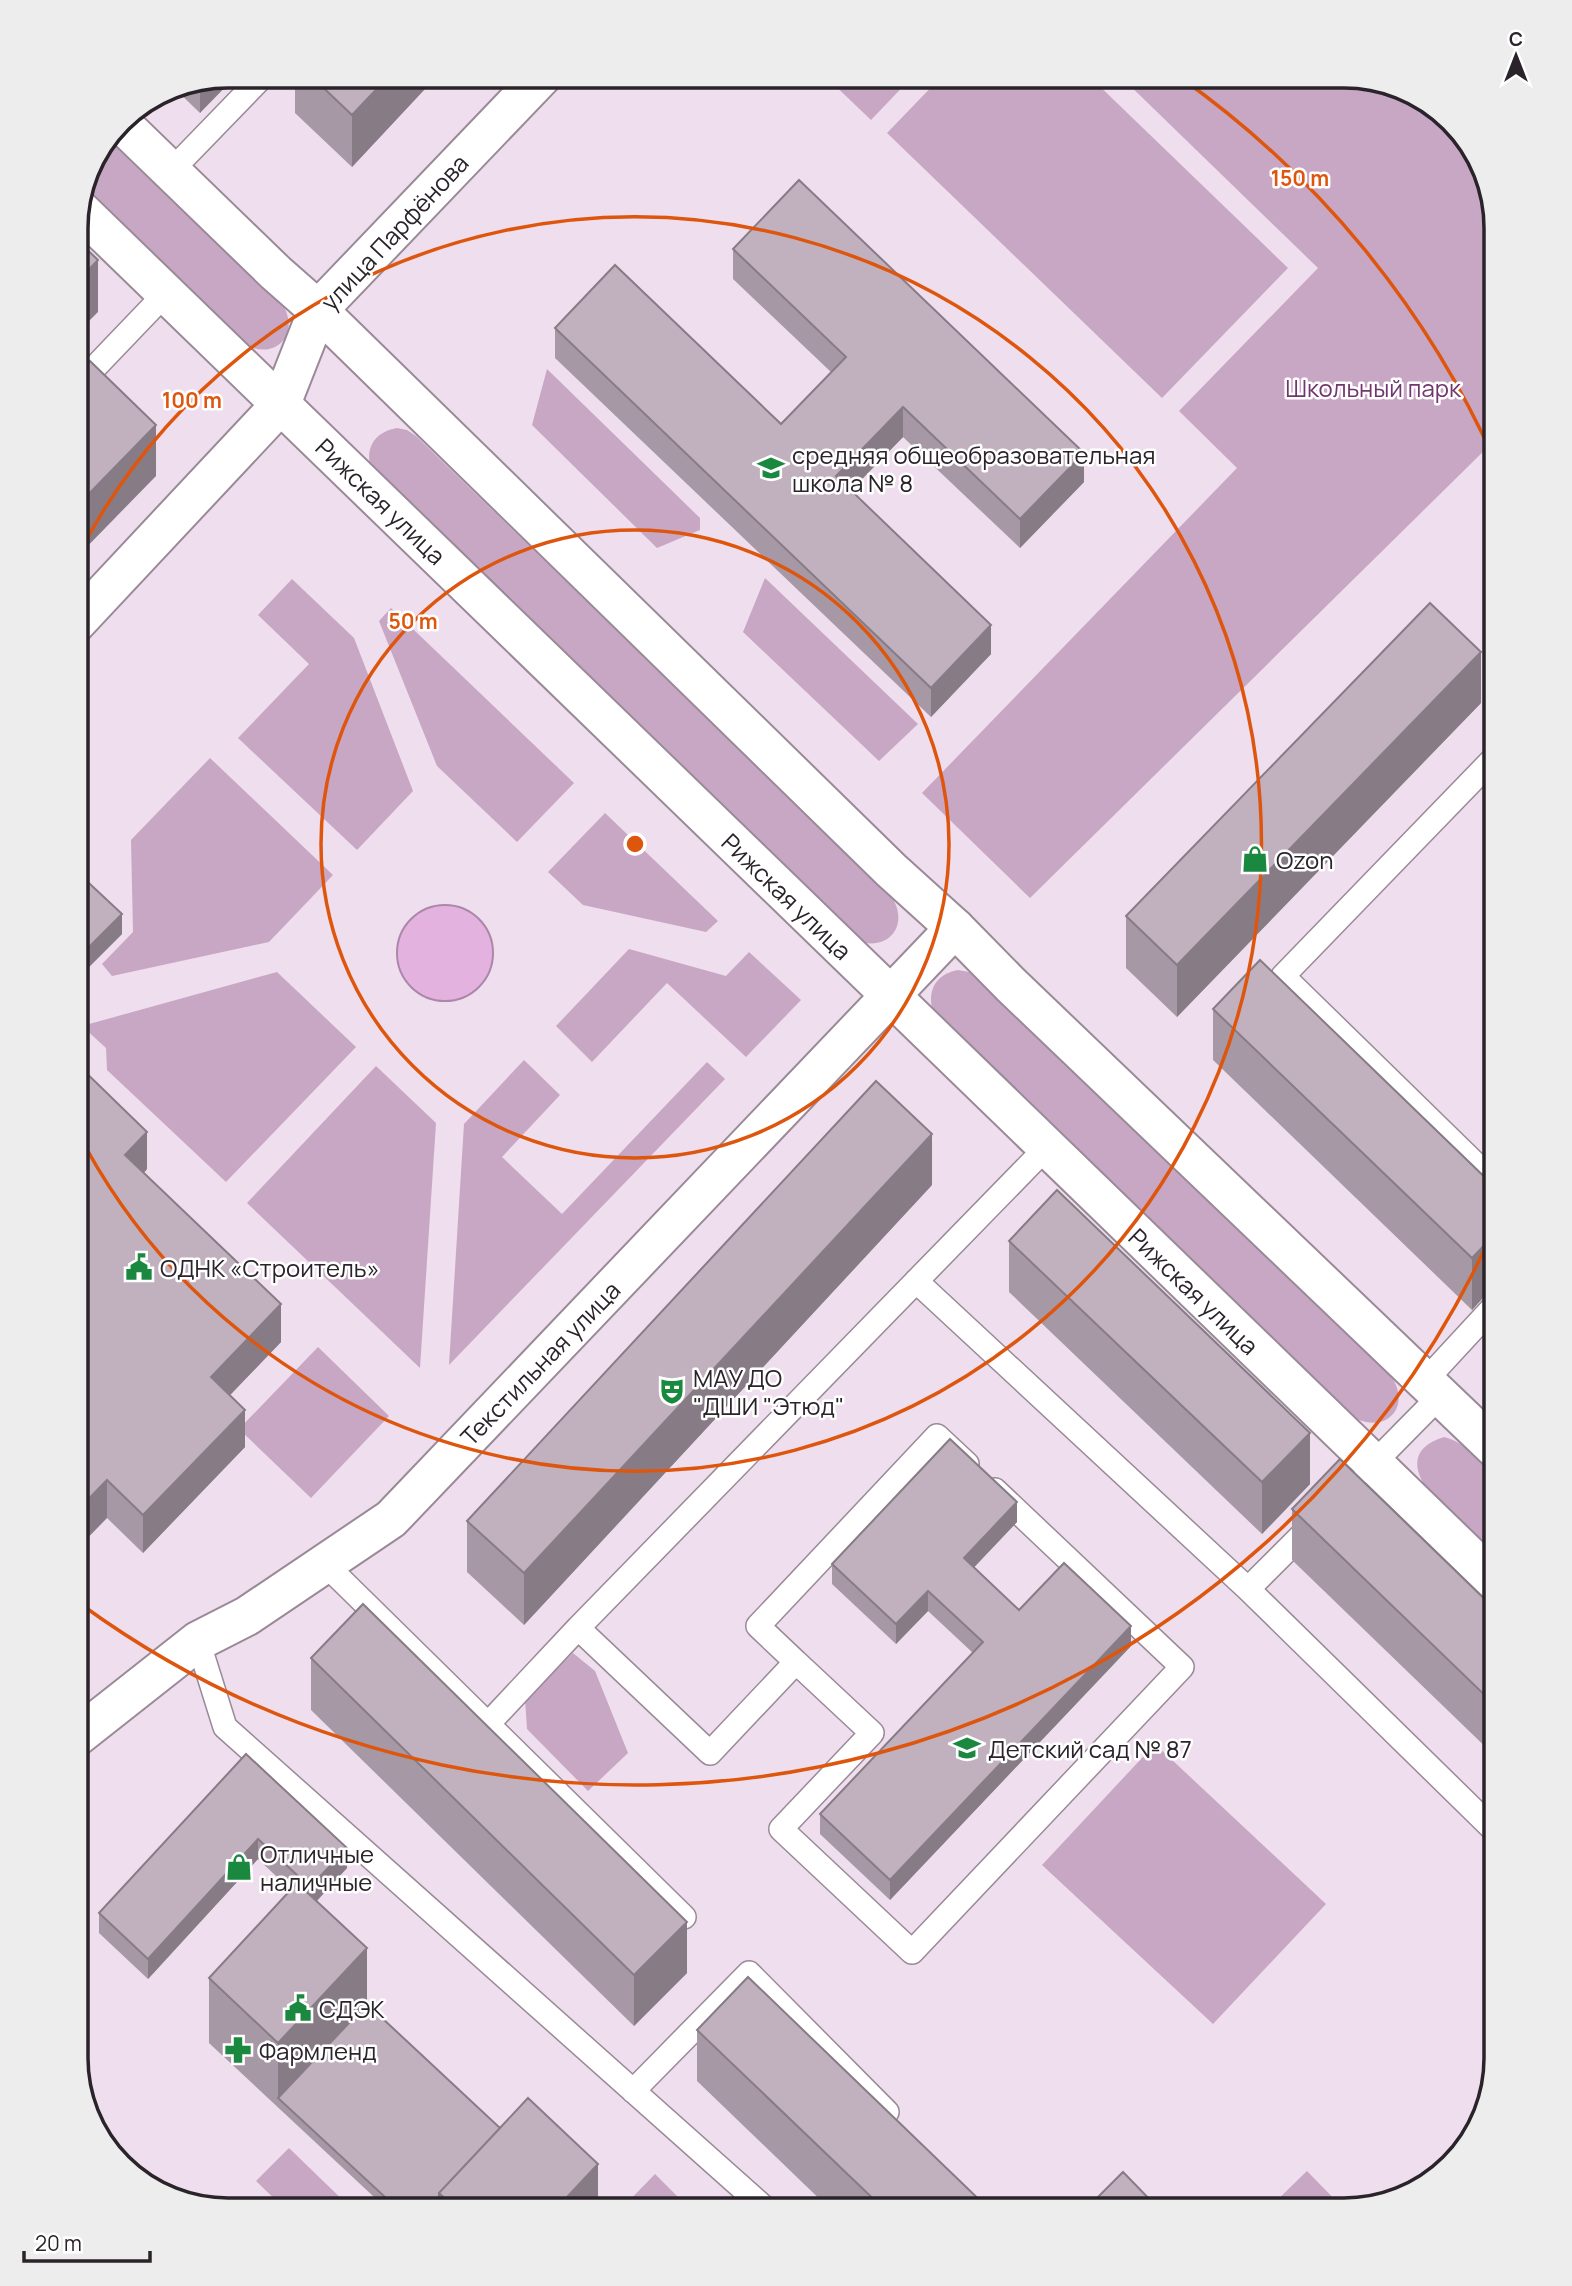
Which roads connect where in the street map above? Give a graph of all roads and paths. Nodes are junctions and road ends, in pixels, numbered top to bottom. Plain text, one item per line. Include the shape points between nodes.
1 (251, 88) edge
2 (531, 88) edge
3 (128, 129) edge
4 (171, 171) junction
5 (88, 218) edge
6 (166, 293) junction
7 (318, 310) junction
8 (88, 375) edge
9 (281, 404) junction
10 (88, 610) edge
11 (1484, 768) edge
12 (955, 928) junction
13 (890, 995) junction
14 (1046, 1148) junction
15 (1484, 1172) edge
16 (916, 1281) junction
17 (1484, 1320) edge
18 (1432, 1388) junction
19 (1484, 1438) edge
20 (1364, 1474) junction
21 (1325, 1512) edge
22 (324, 1563) junction
23 (1484, 1572) edge
24 (1248, 1589) junction
25 (578, 1628) junction
26 (198, 1641) junction
27 (796, 1662) junction
28 (488, 1724) junction
29 (87, 1728) edge
30 (1484, 1820) edge
31 (684, 1917) edge
32 (633, 2091) junction
33 (906, 2132) edge
34 (753, 2198) edge

1 - 4 lane
2 - 7 street, улица Парфёнова
3 - 4 street
4 - 7 street
5 - 6 street, Рижская улица
6 - 8 lane
6 - 9 street, Рижская улица
7 - 9 street, улица Парфёнова
7 - 12 street
9 - 10 street, улица Парфёнова
9 - 13 street, Рижская улица
11 - 15 lane via 1283,976
12 - 13 street, Текстильная улица
12 - 18 street
13 - 14 street, Рижская улица
13 - 22 street, Текстильная улица via 391,1519
14 - 16 lane
14 - 20 street, Рижская улица
16 - 24 lane
16 - 25 lane
17 - 18 lane
18 - 19 street
18 - 20 lane
20 - 23 street, Рижская улица
21 - 24 lane
22 - 26 street, Текстильная улица via 247,1616
22 - 28 lane
24 - 30 lane
25 - 27 lane via 710,1753
25 - 28 lane
26 - 29 street, Текстильная улица
26 - 32 lane via 225,1727
27 - 27 lane via 872,1733 781,1829 912,1951 1182,1667 937,1436 758,1626
28 - 31 lane
32 - 33 lane via 749,1973
32 - 34 lane

